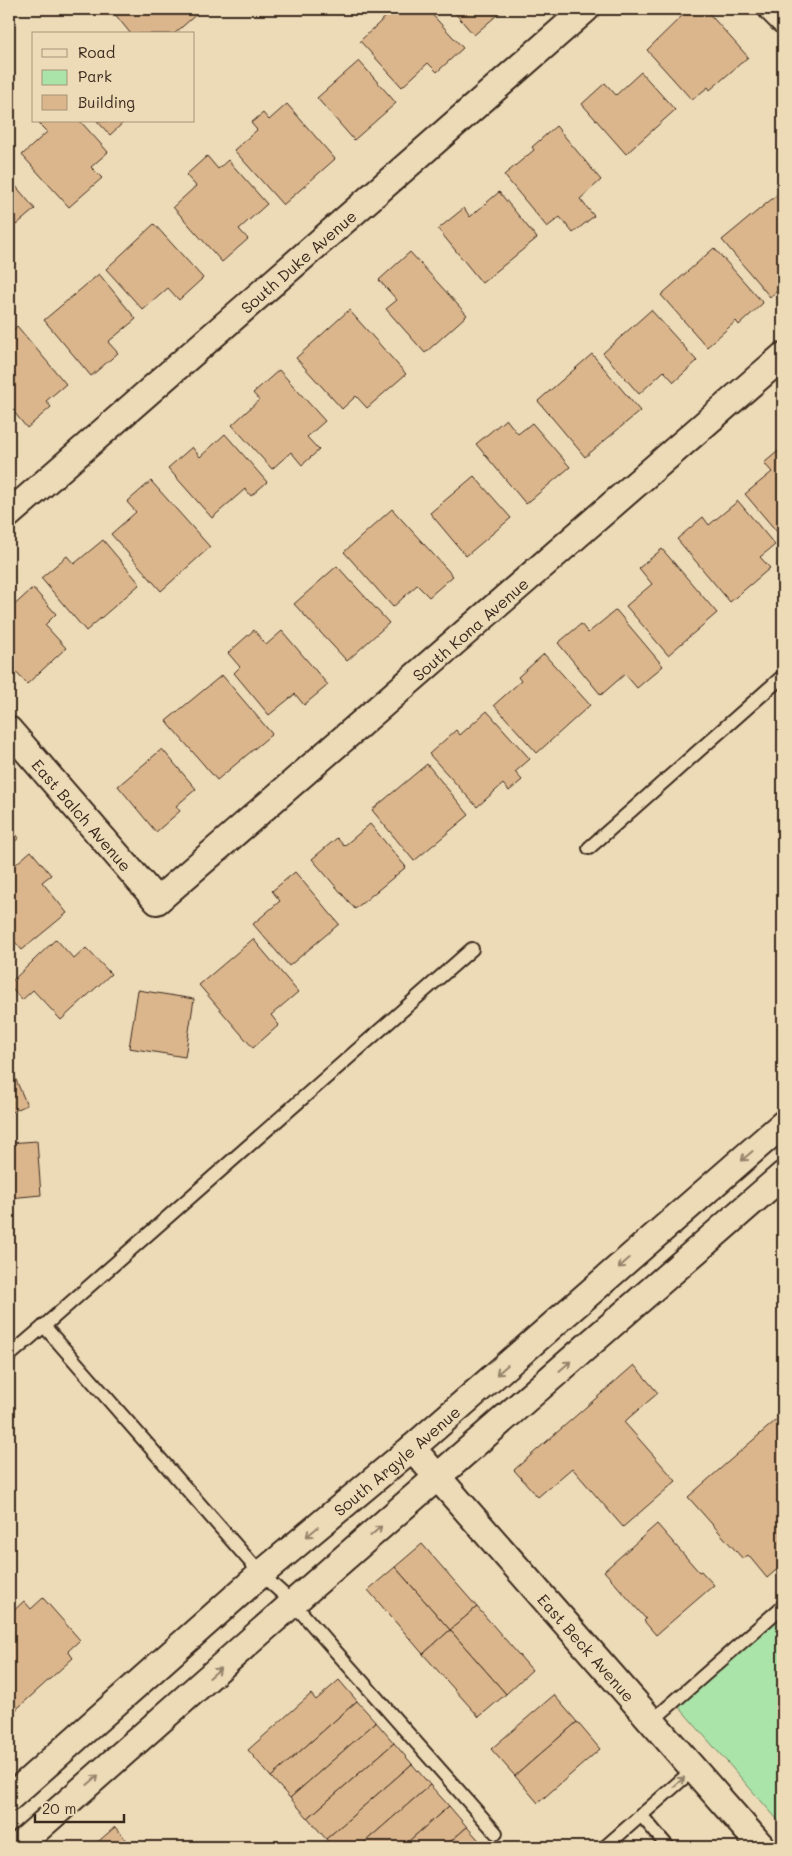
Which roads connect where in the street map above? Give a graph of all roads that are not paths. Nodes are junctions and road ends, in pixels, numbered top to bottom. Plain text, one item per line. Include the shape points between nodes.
1 (586, 9) edge
2 (772, 9) edge
3 (783, 20) edge
4 (783, 356) edge
5 (9, 514) edge
6 (783, 676) edge
7 (9, 730) edge
8 (589, 848) dead end
9 (157, 902) joint
10 (472, 949) dead end
11 (783, 1124) edge
12 (783, 1175) edge
13 (44, 1326) junction
14 (9, 1356) edge
15 (412, 1448) junction
16 (438, 1477) junction
17 (261, 1574) junction
18 (293, 1603) junction
19 (783, 1606) edge
20 (652, 1722) junction
21 (694, 1769) junction
22 (9, 1798) edge
23 (641, 1815) junction
24 (496, 1833) dead end
25 (17, 1847) edge
26 (605, 1847) edge
27 (668, 1847) edge
28 (762, 1847) edge

1 - 5 street, South Duke Avenue
2 - 3 street
4 - 9 street, South Kona Avenue
6 - 8 lane
7 - 9 street, East Balch Avenue
10 - 13 lane
11 -> 15 street, South Argyle Avenue
16 -> 12 street
13 - 14 lane
13 - 17 lane
15 - 16 street, East Beck Avenue
15 -> 17 street, South Argyle Avenue
18 -> 16 street
16 - 20 street, East Beck Avenue
17 - 18 lane
17 - 22 street, South Argyle Avenue
18 - 24 lane
25 -> 18 street
19 - 20 lane
20 - 21 street, East Beck Avenue
23 -> 21 lane
21 - 28 street, East Beck Avenue
23 - 26 lane
23 - 27 lane

